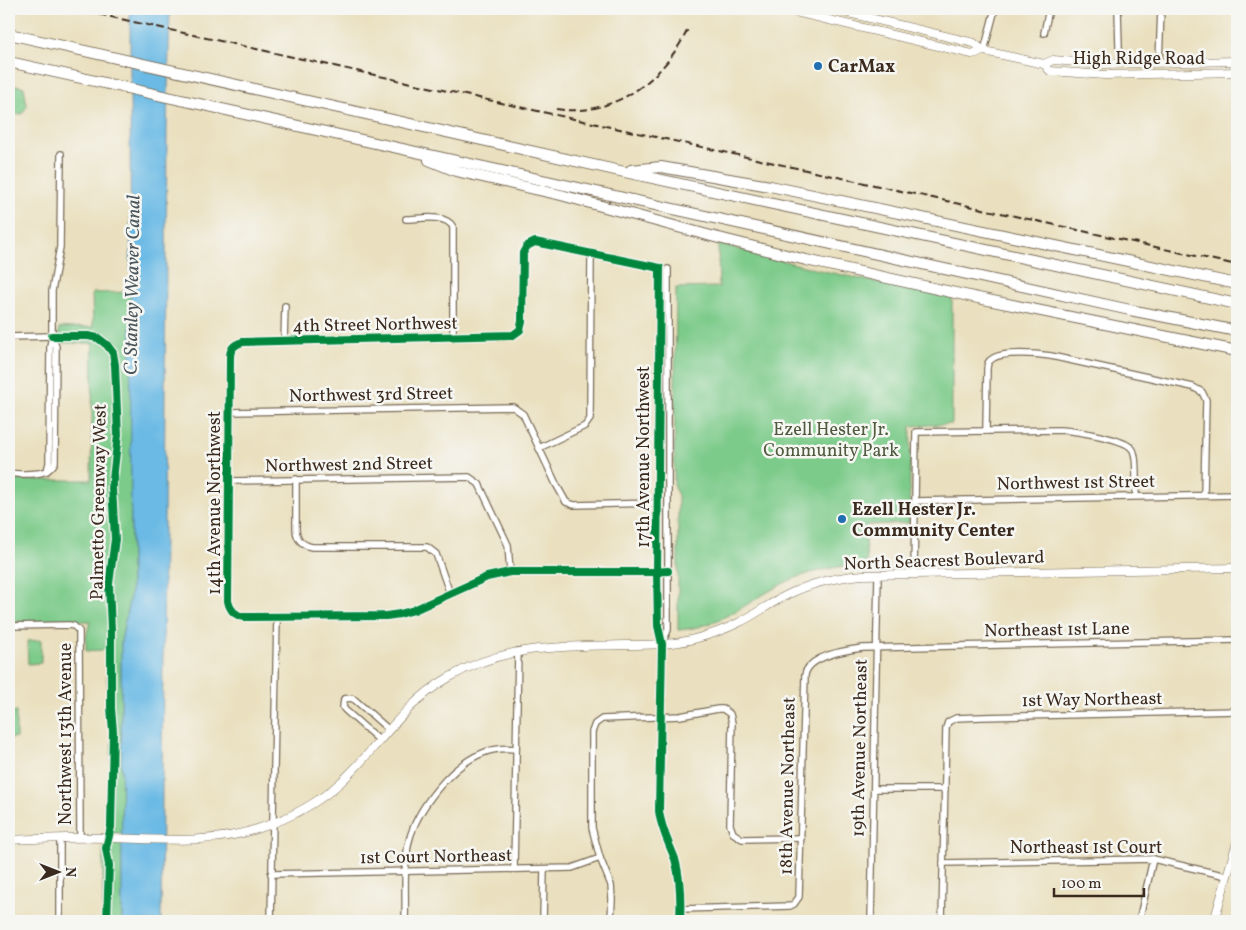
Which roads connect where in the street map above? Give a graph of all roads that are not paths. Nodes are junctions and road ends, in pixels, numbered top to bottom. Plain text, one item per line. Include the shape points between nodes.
1 (784, 9) edge
2 (832, 9) edge
3 (995, 9) edge
4 (1049, 9) edge
5 (1118, 9) edge
6 (1161, 9) edge
7 (897, 24) junction
8 (1044, 33) dead end
9 (9, 34) edge
10 (894, 35) junction
11 (1119, 47) dead end
12 (984, 52) junction
13 (1237, 61) edge
14 (9, 62) edge
15 (1159, 62) junction
16 (1119, 63) junction
17 (1044, 64) junction
18 (1237, 72) edge
19 (1119, 75) junction
20 (403, 149) junction
21 (61, 154) dead end
22 (620, 171) junction
23 (406, 219) dead end
24 (591, 254) junction
25 (668, 269) dead end
26 (1237, 284) edge
27 (1237, 304) edge
28 (285, 306) dead end
29 (1237, 331) edge
30 (52, 336) junction
31 (9, 337) edge
32 (453, 337) junction
33 (284, 341) junction
34 (232, 348) joint
35 (1237, 352) edge
36 (229, 412) junction
37 (986, 431) junction
38 (539, 448) junction
39 (9, 474) edge
40 (296, 480) junction
41 (229, 481) junction
42 (1204, 495) junction
43 (1237, 495) edge
44 (1136, 496) junction
45 (915, 501) junction
46 (658, 503) junction
47 (1237, 568) edge
48 (668, 571) junction
49 (510, 572) junction
50 (657, 572) junction
51 (914, 574) junction
52 (878, 575) junction
53 (450, 594) junction
54 (277, 617) junction
55 (9, 626) edge
56 (1237, 640) edge
57 (662, 644) junction
58 (876, 647) junction
59 (518, 651) junction
60 (805, 671) joint
61 (1237, 712) edge
62 (661, 717) junction
63 (388, 729) junction
64 (379, 740) junction
65 (516, 749) junction
66 (945, 789) junction
67 (874, 790) junction
68 (272, 824) junction
69 (60, 838) junction
70 (80, 838) junction
71 (801, 838) junction
72 (9, 840) edge
73 (1237, 842) edge
74 (600, 858) junction
75 (1153, 859) junction
76 (944, 863) junction
77 (544, 868) junction
78 (514, 869) junction
79 (406, 871) junction
80 (271, 874) junction
81 (1227, 876) junction
82 (680, 908) junction
83 (60, 921) edge
84 (271, 921) edge
85 (405, 921) edge
86 (543, 921) edge
87 (611, 921) edge
88 (680, 921) edge
89 (871, 921) edge
90 (942, 921) edge
91 (1139, 921) edge
92 (1214, 921) edge

1 - 10 street, High Ridge Road
2 - 7 street, High Ridge Road
3 - 12 street
4 - 8 street
5 - 11 street
6 - 15 street
7 - 10 street
7 - 12 street, High Ridge Road via 974,43
9 - 22 highway
10 - 12 street, High Ridge Road via 972,54
12 - 17 street, High Ridge Road
13 - 15 street, High Ridge Road
14 - 20 highway
15 - 16 street, High Ridge Road
16 - 17 street, High Ridge Road via 1053,60
16 - 19 street
17 - 19 street, High Ridge Road via 1050,70
18 - 19 street, High Ridge Road
20 - 29 highway
20 - 35 highway via 456,171 561,195 764,250
21 - 30 street via 60,247 52,291
22 - 26 highway via 661,167 763,185
22 - 27 highway
23 - 32 street via 444,218 453,227
24 - 32 street, 4th Street Northwest via 531,243 523,253 520,330 508,336
24 - 38 street via 590,419 585,426
24 - 46 street, 17th Avenue Northwest via 660,268
25 - 48 street, 17th Avenue Northwest
28 - 33 street
30 - 31 street
30 - 39 street via 53,386 47,471
32 - 33 street, 4th Street Northwest
33 - 34 street, 4th Street Northwest via 243,342
34 - 36 street, 14th Avenue Northwest
36 - 38 street, Northwest 3rd Street via 513,407 523,414
36 - 41 street, 14th Avenue Northwest
37 - 42 street via 986,369 989,361 997,356 1051,356 1193,387 1202,392 1206,400
37 - 44 street via 1067,430 1125,443 1134,453
37 - 45 street via 916,432
38 - 46 street via 563,499 570,504
40 - 41 street, Northwest 2nd Street
40 - 49 street, Northwest 2nd Street via 469,477 479,484 508,545
40 - 53 street via 296,530 304,544 312,547 426,547 436,554
41 - 54 street, 14th Avenue Northwest via 229,605 241,616
42 - 43 street, Northwest 1st Street
42 - 44 street, Northwest 1st Street
44 - 45 street, Northwest 1st Street
45 - 51 street
46 - 50 street, 17th Avenue Northwest
47 - 51 street, North Seacrest Boulevard
48 - 50 street, 14th Avenue Northwest
48 - 57 street, 17th Avenue Northwest via 668,630
49 - 50 street, 14th Avenue Northwest
49 - 53 street, 14th Avenue Northwest via 487,577
50 - 57 street, 17th Avenue Northwest via 658,626
51 - 52 street, North Seacrest Boulevard
52 - 57 street, North Seacrest Boulevard via 847,576 814,584 787,594 723,630 691,640
52 - 58 street, 19th Avenue Northeast
53 - 54 street, 14th Avenue Northwest via 414,610 386,616
54 - 68 street
55 - 70 street, Northwest 13th Avenue via 69,625 80,631
56 - 58 street, Northeast 1st Lane
57 - 59 street, North Seacrest Boulevard
57 - 62 street
58 - 60 street, Northeast 1st Lane via 833,654 811,664
58 - 67 street, 19th Avenue Northeast
59 - 63 street, North Seacrest Boulevard via 480,662 445,679 413,703
59 - 65 street
60 - 71 street, 18th Avenue Northeast
61 - 66 street, 1st Way Northeast via 956,718 948,722 946,728
62 - 71 street via 718,709 730,714 730,825 733,833 742,838
62 - 74 street via 602,719 595,724 592,732 591,813
62 - 82 street via 660,821 678,871
63 - 64 street, North Seacrest Boulevard
63 - 64 street via 355,700 344,699 345,710
64 - 68 street, North Seacrest Boulevard via 328,793
65 - 78 street
65 - 79 street via 481,753 452,775 415,824 407,851
66 - 67 street
66 - 76 street
67 - 89 street, 19th Avenue Northeast
68 - 70 street, North Seacrest Boulevard via 232,836
68 - 80 street
69 - 70 street, North Seacrest Boulevard
69 - 72 street, North Seacrest Boulevard
69 - 83 street
71 - 82 street, 18th Avenue Northeast via 800,893 790,906
73 - 81 street
74 - 77 street, 1st Court Northeast via 576,867
74 - 87 street via 610,885
75 - 76 street, Northeast 1st Court
75 - 81 street, Northeast 1st Court
75 - 91 street
76 - 90 street
77 - 78 street, 1st Court Northeast
77 - 86 street
78 - 79 street, 1st Court Northeast
79 - 80 street, 1st Court Northeast
79 - 85 street
80 - 84 street
81 - 92 street
82 - 88 street

